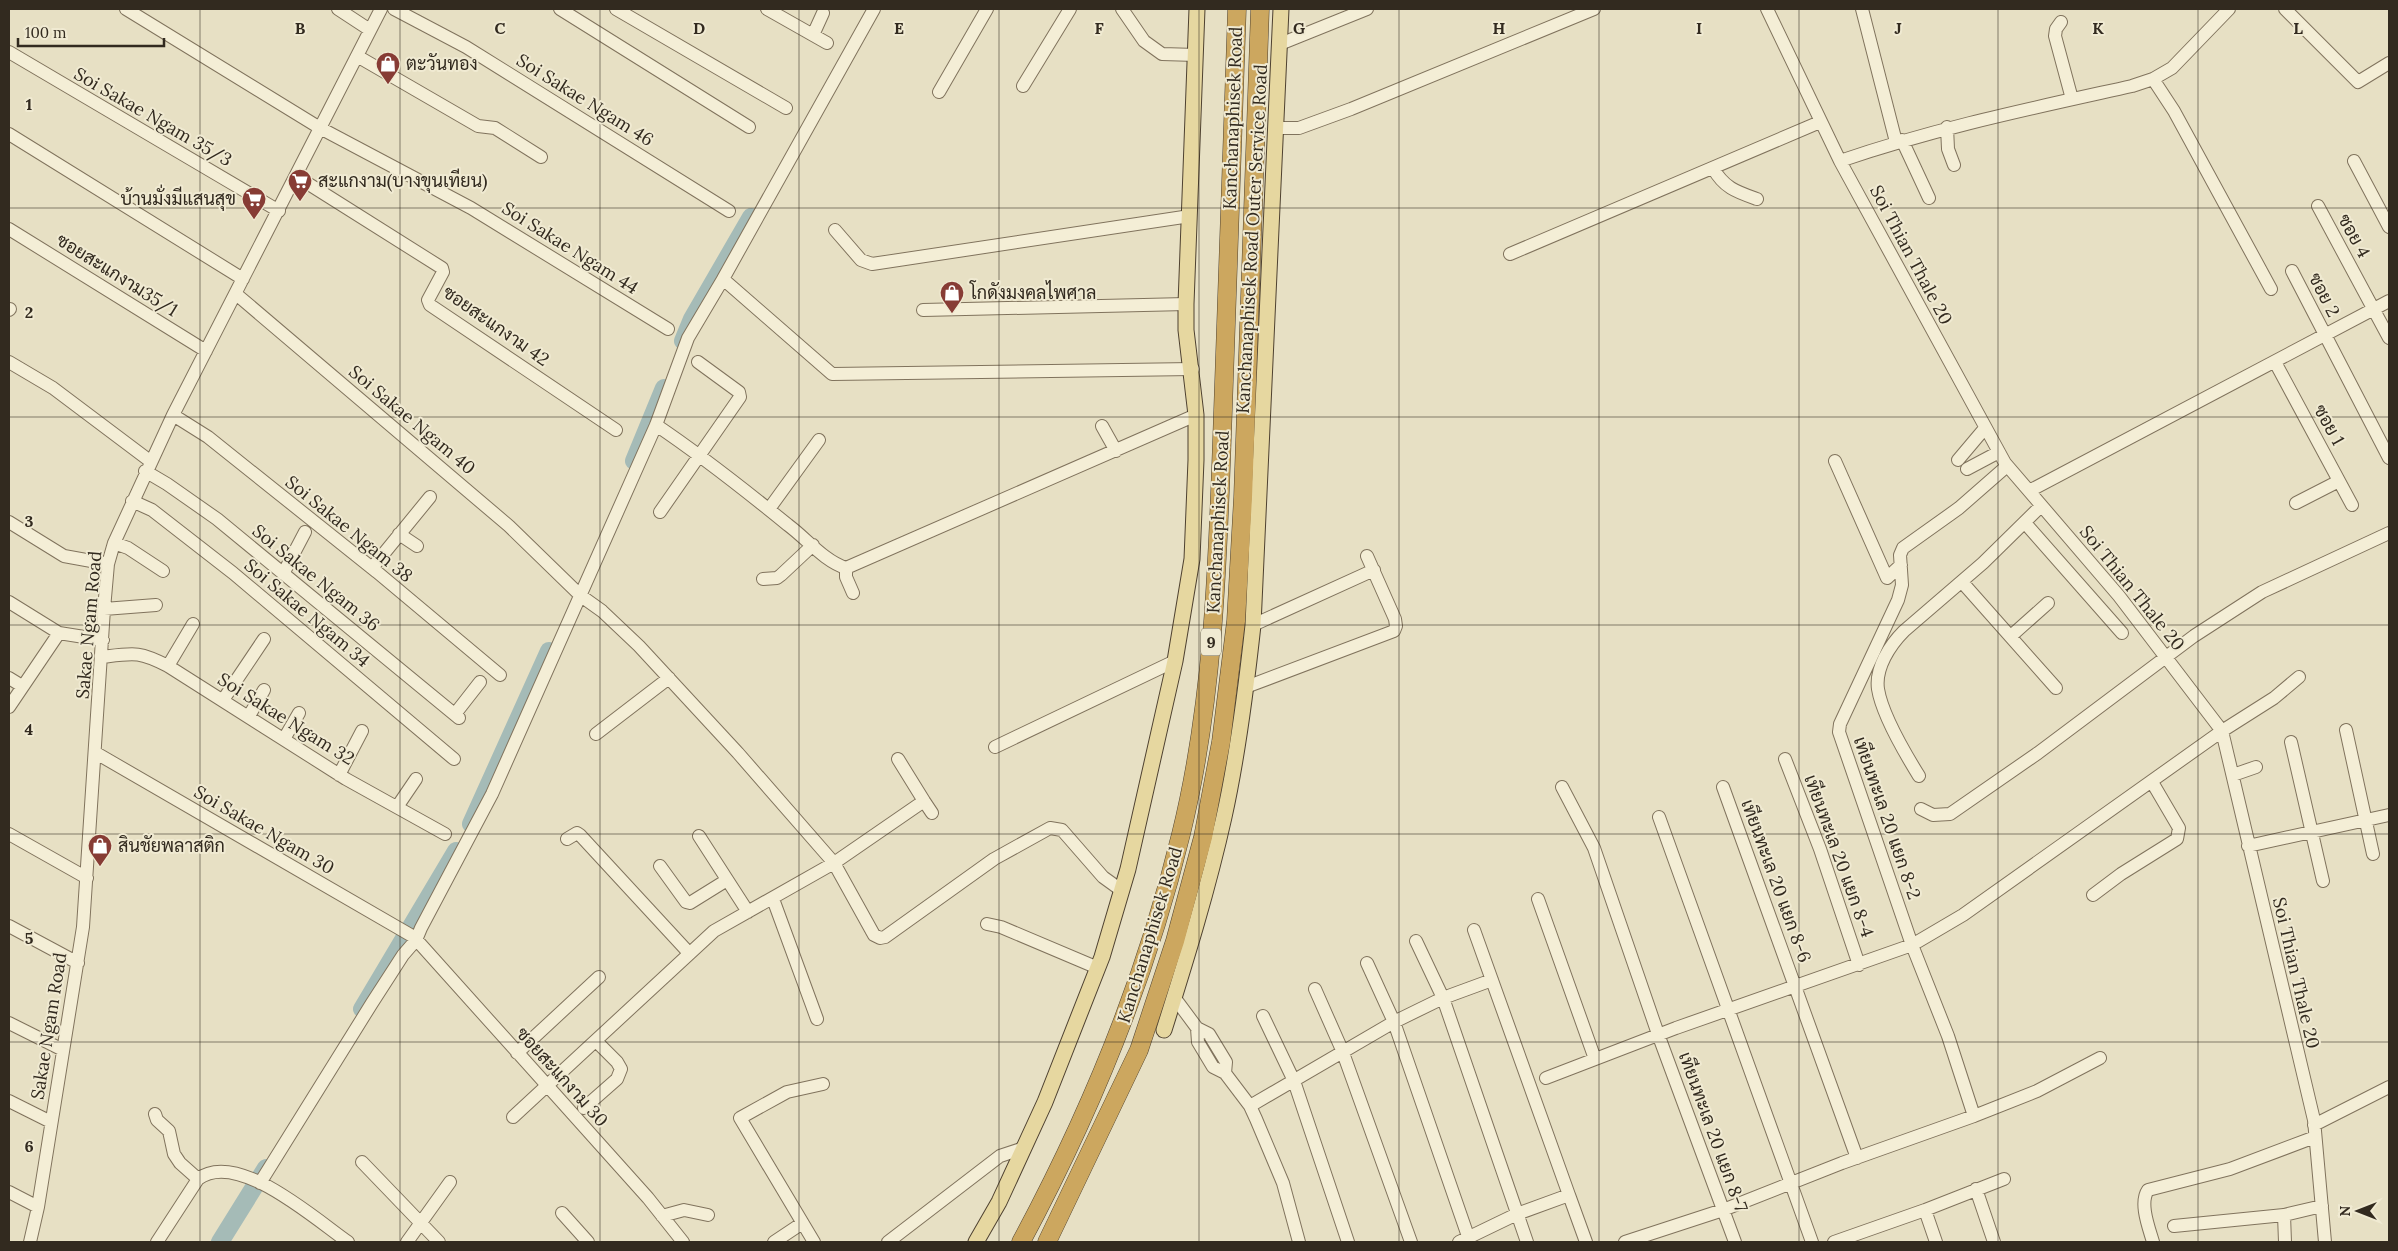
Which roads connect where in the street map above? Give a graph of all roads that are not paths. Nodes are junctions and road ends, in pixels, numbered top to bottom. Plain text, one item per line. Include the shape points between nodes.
1 (126, 9) edge
2 (338, 9) edge
3 (381, 9) edge
4 (394, 9) edge
5 (560, 9) edge
6 (616, 9) edge
7 (767, 9) edge
8 (874, 9) edge
9 (987, 9) edge
10 (1070, 9) edge
11 (1122, 9) edge
12 (1197, 9) edge
13 (1237, 9) edge
14 (1260, 9) edge
15 (1280, 9) edge
16 (1367, 9) edge
17 (1594, 9) edge
18 (1767, 9) edge
19 (1862, 9) edge
20 (2228, 9) edge
21 (2285, 9) edge
22 (823, 13) dead end
23 (2061, 22) dead end
24 (370, 30) junction
25 (813, 35) junction
26 (827, 42) dead end
27 (1280, 44) junction
28 (9, 52) edge
29 (357, 56) junction
30 (1196, 56) junction
31 (2389, 63) edge
32 (2153, 79) junction
33 (1023, 86) dead end
34 (939, 92) dead end
35 (2072, 100) junction
36 (786, 108) dead end
37 (1820, 122) junction
38 (749, 127) dead end
39 (1947, 127) junction
40 (320, 128) junction
41 (1276, 128) junction
42 (9, 134) edge
43 (1899, 141) junction
44 (541, 157) dead end
45 (1840, 161) junction
46 (2354, 161) dead end
47 (1954, 165) dead end
48 (1713, 168) junction
49 (296, 176) junction
50 (1929, 198) dead end
51 (1757, 199) dead end
52 (2318, 206) dead end
53 (279, 211) junction
54 (730, 211) dead end
55 (1190, 216) junction
56 (2389, 227) edge
57 (9, 229) edge
58 (835, 230) dead end
59 (1510, 254) dead end
60 (2292, 271) dead end
61 (243, 279) junction
62 (723, 279) junction
63 (2271, 289) dead end
64 (236, 294) junction
65 (2389, 302) edge
66 (1186, 304) junction
67 (2374, 309) junction
68 (923, 310) dead end
69 (668, 329) dead end
70 (2325, 336) junction
71 (2389, 338) edge
72 (206, 351) junction
73 (9, 362) edge
74 (698, 362) dead end
75 (2275, 362) junction
76 (1193, 369) junction
77 (173, 415) junction
78 (1196, 415) junction
79 (656, 425) junction
80 (1102, 426) dead end
81 (1986, 428) junction
82 (616, 430) dead end
83 (819, 440) dead end
84 (1116, 451) junction
85 (1999, 452) junction
86 (700, 455) junction
87 (2389, 458) edge
88 (1835, 461) dead end
89 (148, 466) junction
90 (2007, 466) junction
91 (2339, 481) junction
92 (2029, 492) junction
93 (430, 497) dead end
94 (132, 501) junction
95 (2296, 503) dead end
96 (2352, 505) dead end
97 (2041, 506) junction
98 (769, 509) junction
99 (660, 512) dead end
100 (9, 522) edge
101 (2026, 524) junction
102 (305, 532) dead end
103 (400, 534) junction
104 (2389, 534) edge
105 (114, 543) junction
106 (813, 545) junction
107 (417, 546) dead end
108 (1367, 556) dead end
109 (108, 564) junction
110 (1901, 566) junction
111 (372, 568) junction
112 (846, 568) junction
113 (1374, 570) junction
114 (164, 571) dead end
115 (283, 574) junction
116 (763, 579) dead end
117 (1962, 582) junction
118 (852, 593) dead end
119 (581, 596) junction
120 (9, 602) edge
121 (2048, 603) dead end
122 (156, 605) dead end
123 (104, 608) junction
124 (193, 624) dead end
125 (1253, 625) junction
126 (59, 633) junction
127 (2122, 633) dead end
128 (2011, 636) junction
129 (264, 639) dead end
130 (103, 640) junction
131 (102, 657) junction
132 (2167, 657) junction
133 (1175, 661) junction
134 (168, 666) junction
135 (500, 675) dead end
136 (2299, 677) dead end
137 (9, 678) edge
138 (669, 678) junction
139 (480, 682) dead end
140 (22, 686) junction
141 (1246, 687) junction
142 (2056, 688) dead end
143 (264, 690) dead end
144 (222, 700) junction
145 (9, 707) edge
146 (299, 713) dead end
147 (249, 716) junction
148 (2346, 730) dead end
149 (362, 731) dead end
150 (2222, 731) junction
151 (596, 734) dead end
152 (284, 738) junction
153 (2291, 742) dead end
154 (995, 747) dead end
155 (96, 753) junction
156 (454, 759) dead end
157 (898, 759) dead end
158 (1785, 759) dead end
159 (2256, 767) dead end
160 (339, 774) junction
161 (2233, 775) junction
162 (1919, 776) dead end
163 (416, 779) dead end
164 (2152, 782) junction
165 (1562, 787) dead end
166 (1723, 787) dead end
167 (924, 801) junction
168 (396, 807) junction
169 (1921, 809) dead end
170 (932, 813) dead end
171 (2389, 815) edge
172 (1658, 817) dead end
173 (2365, 821) junction
174 (2312, 832) junction
175 (9, 834) edge
176 (445, 834) dead end
177 (699, 836) dead end
178 (567, 839) dead end
179 (2248, 846) junction
180 (2373, 854) dead end
181 (834, 864) junction
182 (660, 866) dead end
183 (87, 878) junction
184 (727, 880) junction
185 (2323, 882) dead end
186 (1121, 890) junction
187 (2093, 894) dead end
188 (773, 899) junction
189 (1538, 899) dead end
190 (748, 912) junction
191 (987, 924) dead end
192 (9, 926) edge
193 (1474, 930) dead end
194 (415, 939) junction
195 (1416, 941) dead end
196 (1912, 945) junction
197 (689, 953) junction
198 (78, 962) junction
199 (1367, 963) dead end
200 (1859, 965) junction
201 (1098, 968) junction
202 (599, 977) dead end
203 (1492, 980) junction
204 (1795, 986) junction
205 (1315, 989) dead end
206 (1174, 997) junction
207 (1443, 998) junction
208 (1729, 1010) junction
209 (1262, 1016) dead end
210 (816, 1020) dead end
211 (1394, 1022) junction
212 (9, 1023) edge
213 (1164, 1030) dead end
214 (1658, 1034) junction
215 (596, 1041) junction
216 (63, 1050) junction
217 (1342, 1050) junction
218 (517, 1053) junction
219 (2100, 1058) dead end
220 (1595, 1059) junction
221 (1546, 1078) dead end
222 (1294, 1081) junction
223 (823, 1084) dead end
224 (547, 1087) junction
225 (2389, 1087) edge
226 (9, 1101) edge
227 (1250, 1106) junction
228 (584, 1108) dead end
229 (155, 1114) dead end
230 (512, 1117) dead end
231 (1969, 1119) junction
232 (51, 1122) junction
233 (2315, 1131) junction
234 (1024, 1148) junction
235 (1857, 1158) junction
236 (362, 1162) dead end
237 (198, 1179) junction
238 (2004, 1179) dead end
239 (450, 1182) dead end
240 (1791, 1182) junction
241 (259, 1183) junction
242 (1976, 1189) junction
243 (9, 1192) edge
244 (1569, 1195) junction
245 (2322, 1206) junction
246 (38, 1207) junction
247 (1723, 1210) junction
248 (1925, 1210) junction
249 (562, 1213) dead end
250 (1517, 1214) junction
251 (708, 1215) dead end
252 (2284, 1215) junction
253 (662, 1216) junction
254 (421, 1224) junction
255 (801, 1224) junction
256 (2174, 1226) dead end
257 (1870, 1230) junction
258 (1657, 1237) edge
259 (1466, 1241) edge
260 (30, 1242) edge
261 (157, 1242) edge
262 (348, 1242) edge
263 (407, 1242) edge
264 (439, 1242) edge
265 (588, 1242) edge
266 (683, 1242) edge
267 (774, 1242) edge
268 (814, 1242) edge
269 (888, 1242) edge
270 (976, 1242) edge
271 (1022, 1242) edge
272 (1047, 1242) edge
273 (1299, 1242) edge
274 (1348, 1242) edge
275 (1410, 1242) edge
276 (1527, 1242) edge
277 (1586, 1242) edge
278 (1625, 1242) edge
279 (1735, 1242) edge
280 (1812, 1242) edge
281 (1834, 1242) edge
282 (1875, 1242) edge
283 (1936, 1242) edge
284 (1994, 1242) edge
285 (2153, 1242) edge
286 (2285, 1242) edge
287 (2325, 1242) edge

1 - 40 street, Soi Sakae Ngam 44
2 - 24 street
3 - 24 street, Sakae Ngam Road
4 - 54 street, Soi Sakae Ngam 46 via 466,47
5 - 38 street
6 - 36 street
7 - 25 street
8 - 62 street
9 - 34 street
10 - 33 street
11 - 30 street via 1144,41 1162,54
12 - 30 main road
13 - 271 highway, Kanchanaphisek Road / 9 via 1216,592 1198,739 1182,832 1153,938 1122,1026
14 - 272 highway, Kanchanaphisek Road / 9 via 1242,516 1236,620 1221,742 1193,875 1175,941 1138,1050
15 - 27 main road, Kanchanaphisek Road Outer Service Road
16 - 27 street
17 - 41 street via 1351,109 1299,128
18 - 37 street, Soi Thian Thale 20
19 - 43 street
20 - 32 street via 2180,62
21 - 31 street via 2358,82
22 - 25 street
23 - 35 street via 2055,36
24 - 29 street, Sakae Ngam Road
25 - 26 street
27 - 41 main road, Kanchanaphisek Road Outer Service Road
28 - 53 street, Soi Sakae Ngam 35/3
29 - 40 street, Sakae Ngam Road
29 - 44 street via 478,126 495,128
30 - 55 main road
32 - 35 street
32 - 63 street
35 - 39 street
37 - 45 street, Soi Thian Thale 20
37 - 48 street
39 - 43 street
39 - 47 street via 1948,149
40 - 49 street, Sakae Ngam Road
40 - 69 street, Soi Sakae Ngam 44 via 471,208
41 - 125 main road, Kanchanaphisek Road Outer Service Road
42 - 61 street
43 - 45 street
43 - 50 street
45 - 81 street, Soi Thian Thale 20
46 - 56 street
48 - 51 street via 1728,188
48 - 59 street
49 - 53 street, Sakae Ngam Road
49 - 82 street, ซอยสะแกงาม 42 via 442,268 428,300 430,305
52 - 67 street, ซอย 4
53 - 61 street, Sakae Ngam Road
55 - 58 street via 872,264 861,260
55 - 66 main road
57 - 72 street, ซอยสะแกงาม35/1
60 - 70 street, ซอย 2
61 - 64 street, Sakae Ngam Road
62 - 76 street via 832,374
62 - 79 street via 688,338
64 - 72 street, Sakae Ngam Road
64 - 119 street, Soi Sakae Ngam 40 via 510,526
65 - 67 street
66 - 68 street
66 - 76 main road via 1186,330
67 - 70 street
67 - 71 street, ซอย 4
70 - 75 street
70 - 87 street, ซอย 2
72 - 77 street, Sakae Ngam Road
73 - 89 street, Soi Sakae Ngam 36 via 53,388
74 - 86 street via 740,392 739,402
75 - 91 street, ซอย 1
75 - 92 street
76 - 78 main road
77 - 89 street, Sakae Ngam Road
77 - 111 street, Soi Sakae Ngam 38 via 208,437
78 - 84 street
78 - 133 main road via 1192,558
79 - 86 street
79 - 119 street
80 - 84 street
81 - 85 street, Soi Thian Thale 20
81 - 85 street via 1963,465
83 - 98 street
84 - 112 street
85 - 90 street, Soi Thian Thale 20
86 - 98 street
86 - 99 street
88 - 110 street via 1887,578
89 - 94 street, Sakae Ngam Road
89 - 115 street, Soi Sakae Ngam 36
90 - 92 street, Soi Thian Thale 20
90 - 110 street, เทียนทะเล 20 แยก 8-2 via 1958,508 1903,548
91 - 95 street
91 - 96 street, ซอย 1
92 - 97 street, Soi Thian Thale 20
93 - 103 street
94 - 105 street, Sakae Ngam Road
94 - 156 street, Soi Sakae Ngam 34 via 152,510 232,573
97 - 101 street
97 - 132 street, Soi Thian Thale 20 via 2104,577
98 - 106 street
100 - 109 street via 64,556
101 - 117 street
101 - 127 street
102 - 115 street
103 - 107 street
103 - 111 street
104 - 132 street via 2262,592
105 - 109 street, Sakae Ngam Road
105 - 114 street
106 - 112 street via 833,562
106 - 116 street via 781,575
108 - 113 street
109 - 123 street, Sakae Ngam Road
110 - 196 street, เทียนทะเล 20 แยก 8-2 via 1902,585 1898,600 1839,732
111 - 135 street, Soi Sakae Ngam 38
112 - 118 street
113 - 125 street
113 - 141 street via 1395,619 1394,631
115 - 139 street, Soi Sakae Ngam 36 via 457,716
117 - 128 street
117 - 162 street via 1894,641 1879,676 1878,689 1901,748
119 - 138 street, Soi Sakae Ngam 40 via 602,611
119 - 194 street via 492,794
120 - 126 street
121 - 128 street
122 - 123 street
123 - 130 street, Sakae Ngam Road
124 - 134 street
125 - 141 main road, Kanchanaphisek Road Outer Service Road
126 - 130 street
126 - 140 street
128 - 142 street
129 - 144 street
130 - 131 street, Sakae Ngam Road
131 - 134 street, Soi Sakae Ngam 32 via 146,655
131 - 155 street, Sakae Ngam Road
132 - 150 street, Soi Thian Thale 20
132 - 169 street via 1950,814 1933,815
133 - 154 street
133 - 186 main road
134 - 144 street, Soi Sakae Ngam 32
136 - 150 street via 2274,698
137 - 140 street
138 - 151 street
138 - 181 street, Soi Sakae Ngam 40
140 - 145 street
141 - 206 main road, Kanchanaphisek Road Outer Service Road via 1224,817
143 - 147 street
144 - 147 street, Soi Sakae Ngam 32
146 - 152 street
147 - 152 street, Soi Sakae Ngam 32
148 - 173 street
149 - 160 street
150 - 161 street, Soi Thian Thale 20
150 - 164 street
152 - 160 street, Soi Sakae Ngam 32
153 - 174 street
155 - 183 street, Sakae Ngam Road
155 - 194 street, Soi Sakae Ngam 30
157 - 167 street
158 - 200 street, เทียนทะเล 20 แยก 8-4 via 1820,849
159 - 161 street
160 - 168 street, Soi Sakae Ngam 32
161 - 179 street, Soi Thian Thale 20
163 - 168 street
164 - 187 street via 2179,828 2177,839
164 - 196 street via 1962,915
165 - 214 street, เทียนทะเล 20 แยก 8-7 via 1594,848
166 - 204 street, เทียนทะเล 20 แยก 8-6
167 - 170 street
167 - 181 street
168 - 176 street, Soi Sakae Ngam 32
171 - 173 street
172 - 208 street
173 - 174 street
173 - 180 street
174 - 179 street
174 - 185 street
175 - 183 street
177 - 184 street
178 - 197 street via 577,833 580,835
179 - 233 street, Soi Thian Thale 20
181 - 186 street, Soi Sakae Ngam 40 via 874,935 880,938 885,938 994,859 1050,828 1062,830 1103,877
181 - 188 street
182 - 184 street via 690,903
183 - 198 street, Sakae Ngam Road
184 - 190 street
186 - 201 main road
188 - 190 street
188 - 210 street
189 - 220 street
190 - 197 street via 714,932
191 - 201 street
192 - 198 street
193 - 203 street
194 - 218 street, ซอยสะแกงาม 30
194 - 241 street
195 - 207 street
196 - 200 street
196 - 231 street, เทียนทะเล 20 แยก 8-2 via 1973,1108
197 - 215 street
198 - 216 street, Sakae Ngam Road
199 - 211 street
200 - 204 street
201 - 234 main road
202 - 218 street
203 - 207 street
203 - 244 street
204 - 208 street
204 - 235 street, เทียนทะเล 20 แยก 8-6
205 - 217 street
206 - 213 main road, Kanchanaphisek Road Outer Service Road
206 - 227 street via 1197,1028 1198,1042 1213,1067 1225,1073
207 - 211 street
207 - 250 street
208 - 214 street
208 - 240 street
209 - 222 street
211 - 217 street
211 - 259 street
212 - 216 street
214 - 220 street
214 - 247 street, เทียนทะเล 20 แยก 8-7
215 - 224 street
215 - 228 street via 621,1069 617,1079
216 - 232 street, Sakae Ngam Road
217 - 222 street
217 - 275 street
218 - 224 street, ซอยสะแกงาม 30
219 - 231 street via 2037,1091
220 - 221 street
222 - 227 street
222 - 274 street
223 - 255 street via 787,1092 740,1118
224 - 230 street
224 - 253 street, ซอยสะแกงาม 30
225 - 233 street
226 - 232 street
227 - 273 street via 1283,1183
229 - 237 street via 170,1131 174,1154
231 - 235 street
232 - 246 street, Sakae Ngam Road
233 - 245 street, Soi Thian Thale 20
233 - 285 street via 2230,1169 2148,1190 2145,1212
234 - 269 street via 1000,1156
234 - 270 main road
235 - 240 street
236 - 254 street
237 - 241 street via 204,1174 222,1171 245,1175
237 - 261 street
238 - 242 street
239 - 254 street
240 - 247 street
240 - 280 street
241 - 262 street
242 - 248 street
242 - 284 street
243 - 246 street
244 - 250 street
244 - 277 street
245 - 252 street
245 - 287 street, Soi Thian Thale 20
246 - 260 street, Sakae Ngam Road
247 - 258 street
247 - 279 street, เทียนทะเล 20 แยก 8-7
248 - 257 street
248 - 283 street
249 - 265 street
250 - 259 street
250 - 276 street
251 - 253 street via 684,1210
252 - 256 street
252 - 286 street
253 - 266 street, ซอยสะแกงาม 30
254 - 263 street
254 - 264 street
255 - 267 street
255 - 268 street
257 - 281 street
257 - 282 street
258 - 278 street

